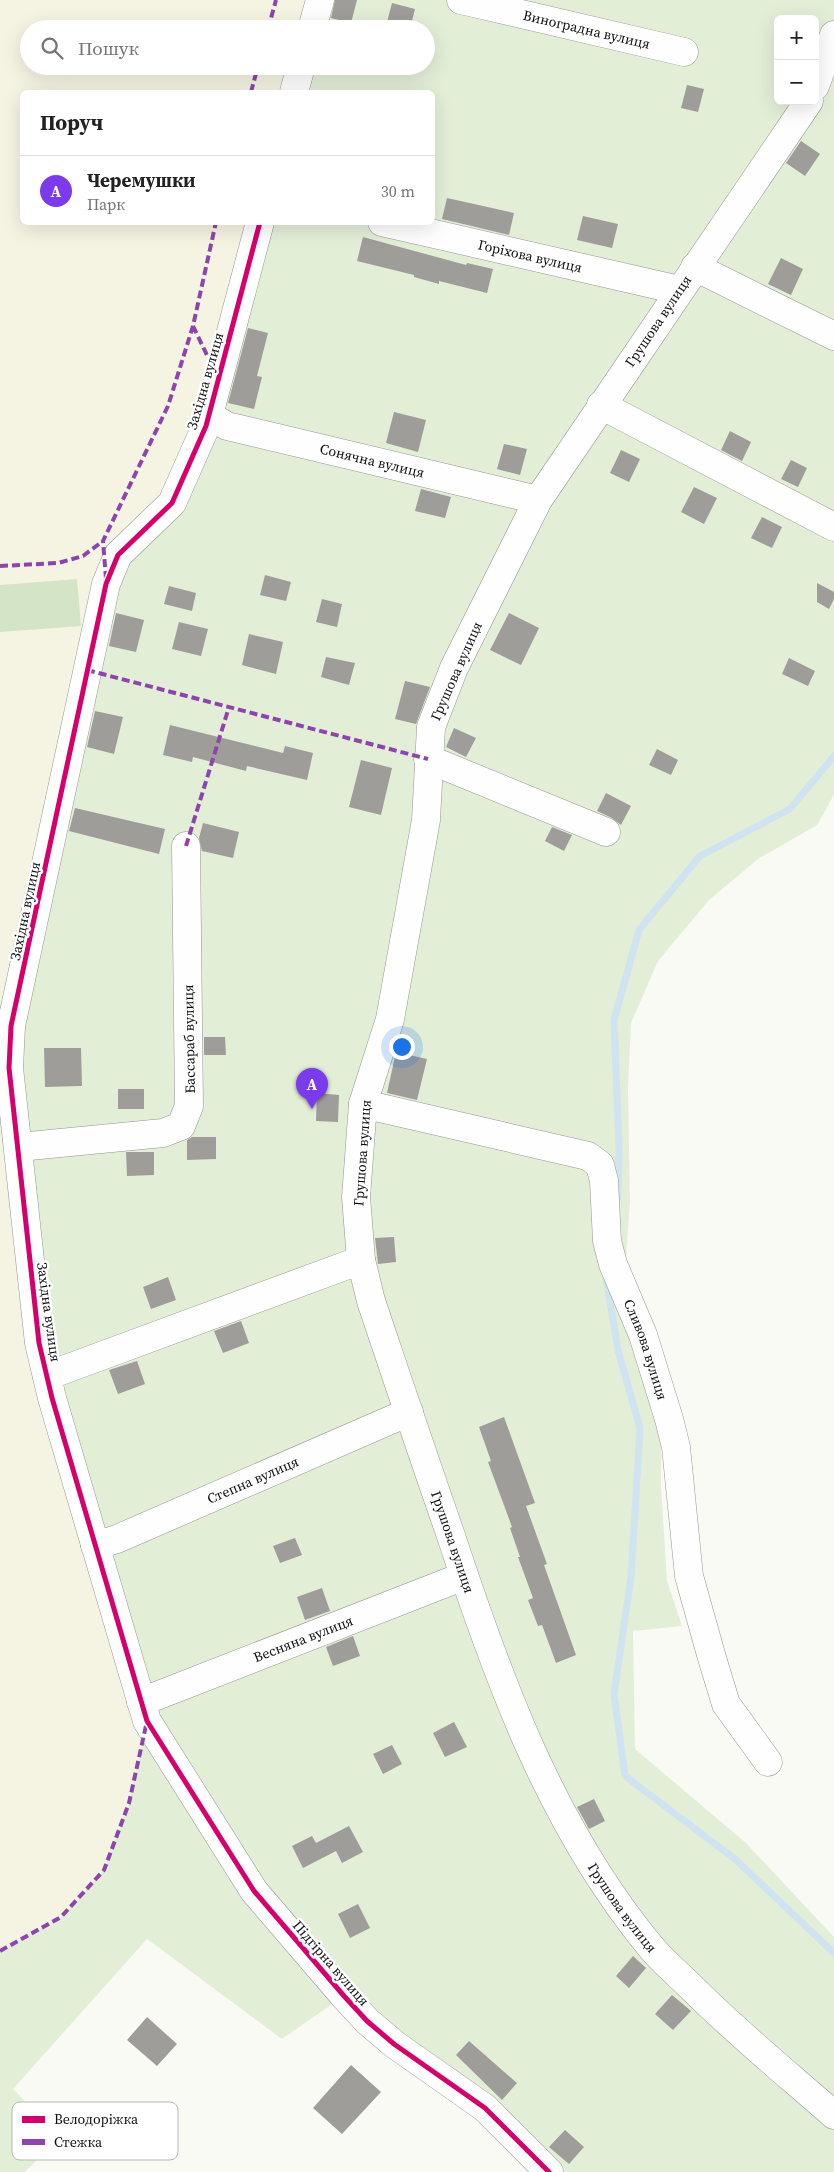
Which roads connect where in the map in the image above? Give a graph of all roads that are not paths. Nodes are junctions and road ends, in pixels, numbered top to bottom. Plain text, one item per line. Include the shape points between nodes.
1 (320, 0) edge
2 (461, 0) edge
3 (314, 20) edge
4 (834, 34) edge
5 (684, 52) dead end
6 (299, 75) edge
7 (819, 75) edge
8 (295, 90) edge
9 (806, 105) edge
10 (259, 225) edge
11 (395, 225) edge
12 (694, 267) junction
13 (678, 290) junction
14 (834, 336) edge
15 (601, 405) junction
16 (210, 416) junction
17 (538, 500) junction
18 (834, 527) edge
19 (428, 759) junction
20 (606, 832) dead end
21 (186, 846) dead end
22 (363, 1104) junction
23 (19, 1147) junction
24 (361, 1260) junction
25 (47, 1376) junction
26 (409, 1412) junction
27 (95, 1546) junction
28 (464, 1576) junction
29 (144, 1712) junction
30 (768, 1762) dead end
31 (834, 2115) edge
32 (549, 2172) edge

1 - 3 street
2 - 5 street, Виноградна вулиця
4 - 7 street
6 - 8 street
9 - 12 street, Грушова вулиця
10 - 16 street, Західна вулиця
11 - 13 street, Горіхова вулиця
12 - 13 street, Грушова вулиця
12 - 14 street
13 - 15 street, Грушова вулиця
15 - 17 street, Грушова вулиця
15 - 18 street
16 - 17 street, Сонячна вулиця via 227,426
16 - 23 street, Західна вулиця via 172,503 118,555 106,584 11,1026 9,1068
17 - 19 street, Грушова вулиця via 454,668 431,727
19 - 20 street
19 - 22 street, Грушова вулиця via 426,820 390,1019
21 - 23 street, Бассараб вулиця via 190,1106 181,1126 163,1133
22 - 24 street, Грушова вулиця via 356,1198
22 - 30 street, Сливова вулиця via 588,1156 600,1166 604,1180 607,1241 613,1264 643,1335 676,1447 689,1576 712,1658 726,1704
23 - 25 street, Західна вулиця via 39,1343
24 - 25 street
24 - 26 street, Грушова вулиця via 371,1301
25 - 27 street, Західна вулиця
26 - 27 street, Степна вулиця
26 - 28 street, Грушова вулиця
27 - 29 street, Західна вулиця
28 - 29 street, Весняна вулиця
28 - 31 street, Грушова вулиця via 532,1753 583,1851 615,1901 652,1948 716,2011
29 - 32 street, Підгірна вулиця via 254,1890 344,1996 394,2044 485,2108

